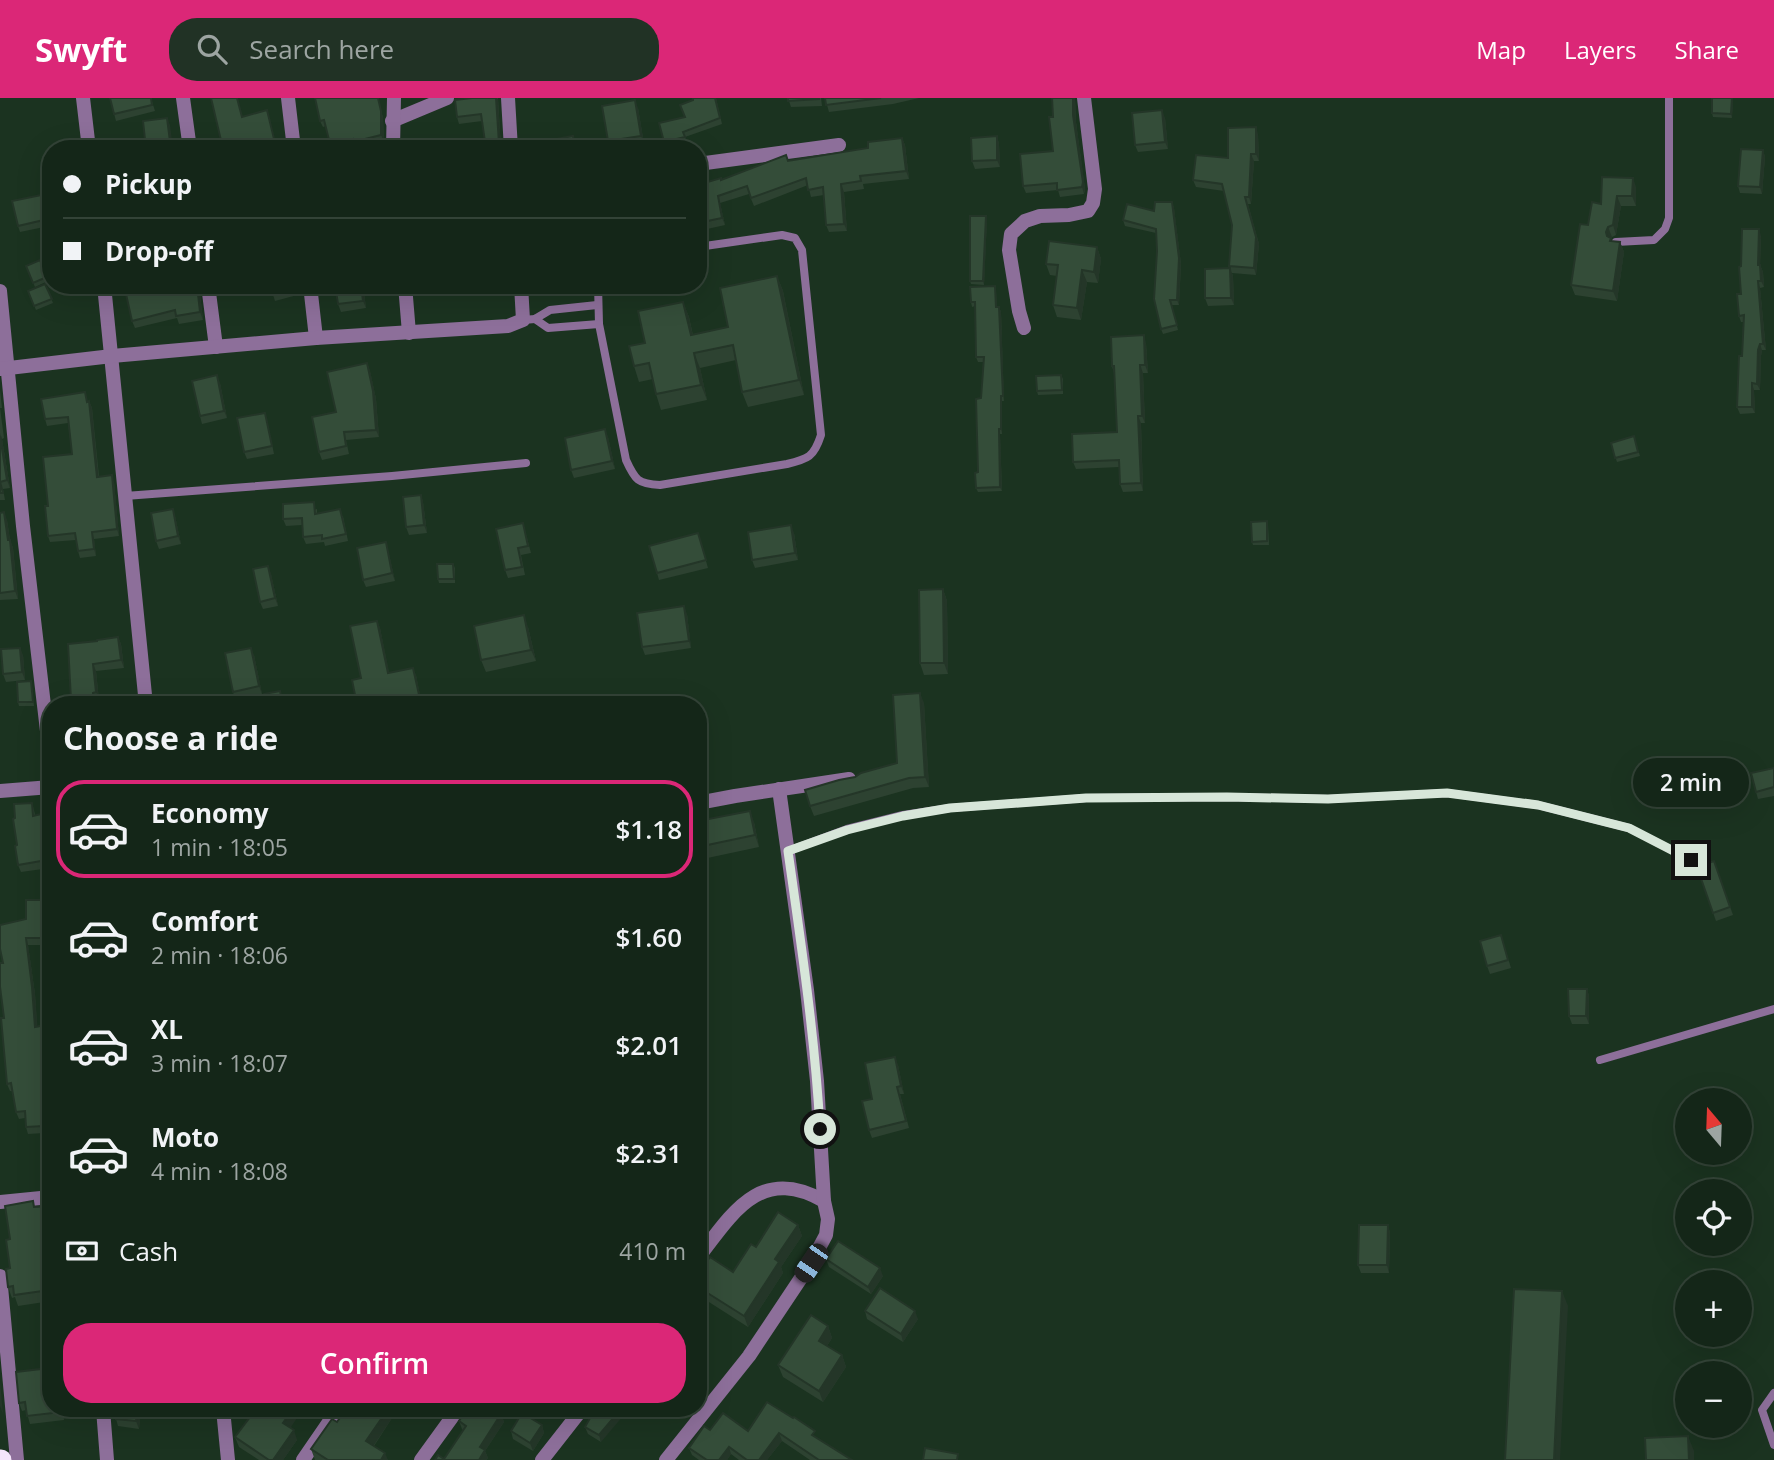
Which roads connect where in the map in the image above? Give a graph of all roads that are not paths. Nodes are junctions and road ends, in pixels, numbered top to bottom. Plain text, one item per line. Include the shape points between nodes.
1 (83, 98) edge
2 (183, 98) edge
3 (288, 98) edge
4 (394, 98) edge
5 (447, 98) edge
6 (508, 98) edge
7 (1084, 98) edge
8 (1669, 98) edge
9 (393, 121) junction
10 (88, 140) edge
11 (189, 140) edge
12 (293, 140) edge
13 (393, 140) edge
14 (510, 140) edge
15 (839, 145) dead end
16 (707, 163) edge
17 (1616, 242) edge
18 (707, 246) edge
19 (0, 291) edge
20 (105, 294) edge
21 (209, 294) edge
22 (311, 294) edge
23 (406, 294) edge
24 (523, 294) edge
25 (598, 294) edge
26 (597, 305) junction
27 (529, 319) junction
28 (599, 324) junction
29 (1024, 328) dead end
30 (409, 332) junction
31 (316, 338) junction
32 (216, 347) junction
33 (112, 356) junction
34 (3, 369) edge
35 (526, 463) dead end
36 (125, 496) junction
37 (43, 696) edge
38 (145, 696) edge
39 (857, 778) edge
40 (42, 788) edge
41 (779, 789) junction
42 (0, 791) edge
43 (707, 801) edge
44 (788, 851) junction
45 (1691, 860) dead end
46 (1774, 1009) edge
47 (1600, 1060) dead end
48 (42, 1198) edge
49 (824, 1201) junction
50 (0, 1202) edge
51 (707, 1247) edge
52 (0, 1276) edge
53 (1774, 1393) edge
54 (707, 1409) edge
55 (104, 1417) edge
56 (224, 1417) edge
57 (333, 1417) edge
58 (452, 1417) edge
59 (576, 1417) edge
60 (700, 1417) edge
61 (1774, 1445) edge
62 (17, 1460) edge
63 (107, 1460) edge
64 (228, 1460) edge
65 (303, 1460) edge
66 (421, 1460) edge
67 (542, 1460) edge
68 (666, 1460) edge

1 - 10 street
2 - 11 street
3 - 12 street
4 - 9 street
5 - 9 street
6 - 14 street
7 - 29 street via 1093,203 1088,211 1025,221 1011,234 1009,250
8 - 17 lane via 1669,218 1665,229 1654,240
9 - 13 street
15 - 16 street
18 - 28 lane via 782,235 795,238 802,250 821,435 817,448 805,460 660,485 644,484 633,477
19 - 34 street
20 - 33 street
21 - 32 street
22 - 31 street
23 - 30 street
24 - 27 street
25 - 26 lane
26 - 27 lane via 550,310
26 - 28 lane
27 - 28 lane via 548,328
27 - 30 street via 508,326
30 - 31 street
31 - 32 street
32 - 33 street
33 - 34 street
33 - 36 street
34 - 37 street
35 - 36 lane
36 - 38 street
39 - 41 street
40 - 42 street
41 - 43 street
41 - 44 street
44 - 45 lane via 847,830 950,808 1086,798 1328,799 1447,793 1538,805 1629,828
44 - 49 street via 817,1081
46 - 47 lane
48 - 50 street
49 - 51 street via 792,1188 758,1194 740,1206
49 - 54 street via 826,1235 811,1263 749,1356
52 - 62 street
53 - 61 lane via 1762,1410
55 - 63 street
56 - 64 street
57 - 65 street
58 - 66 street
59 - 67 street
60 - 68 street

